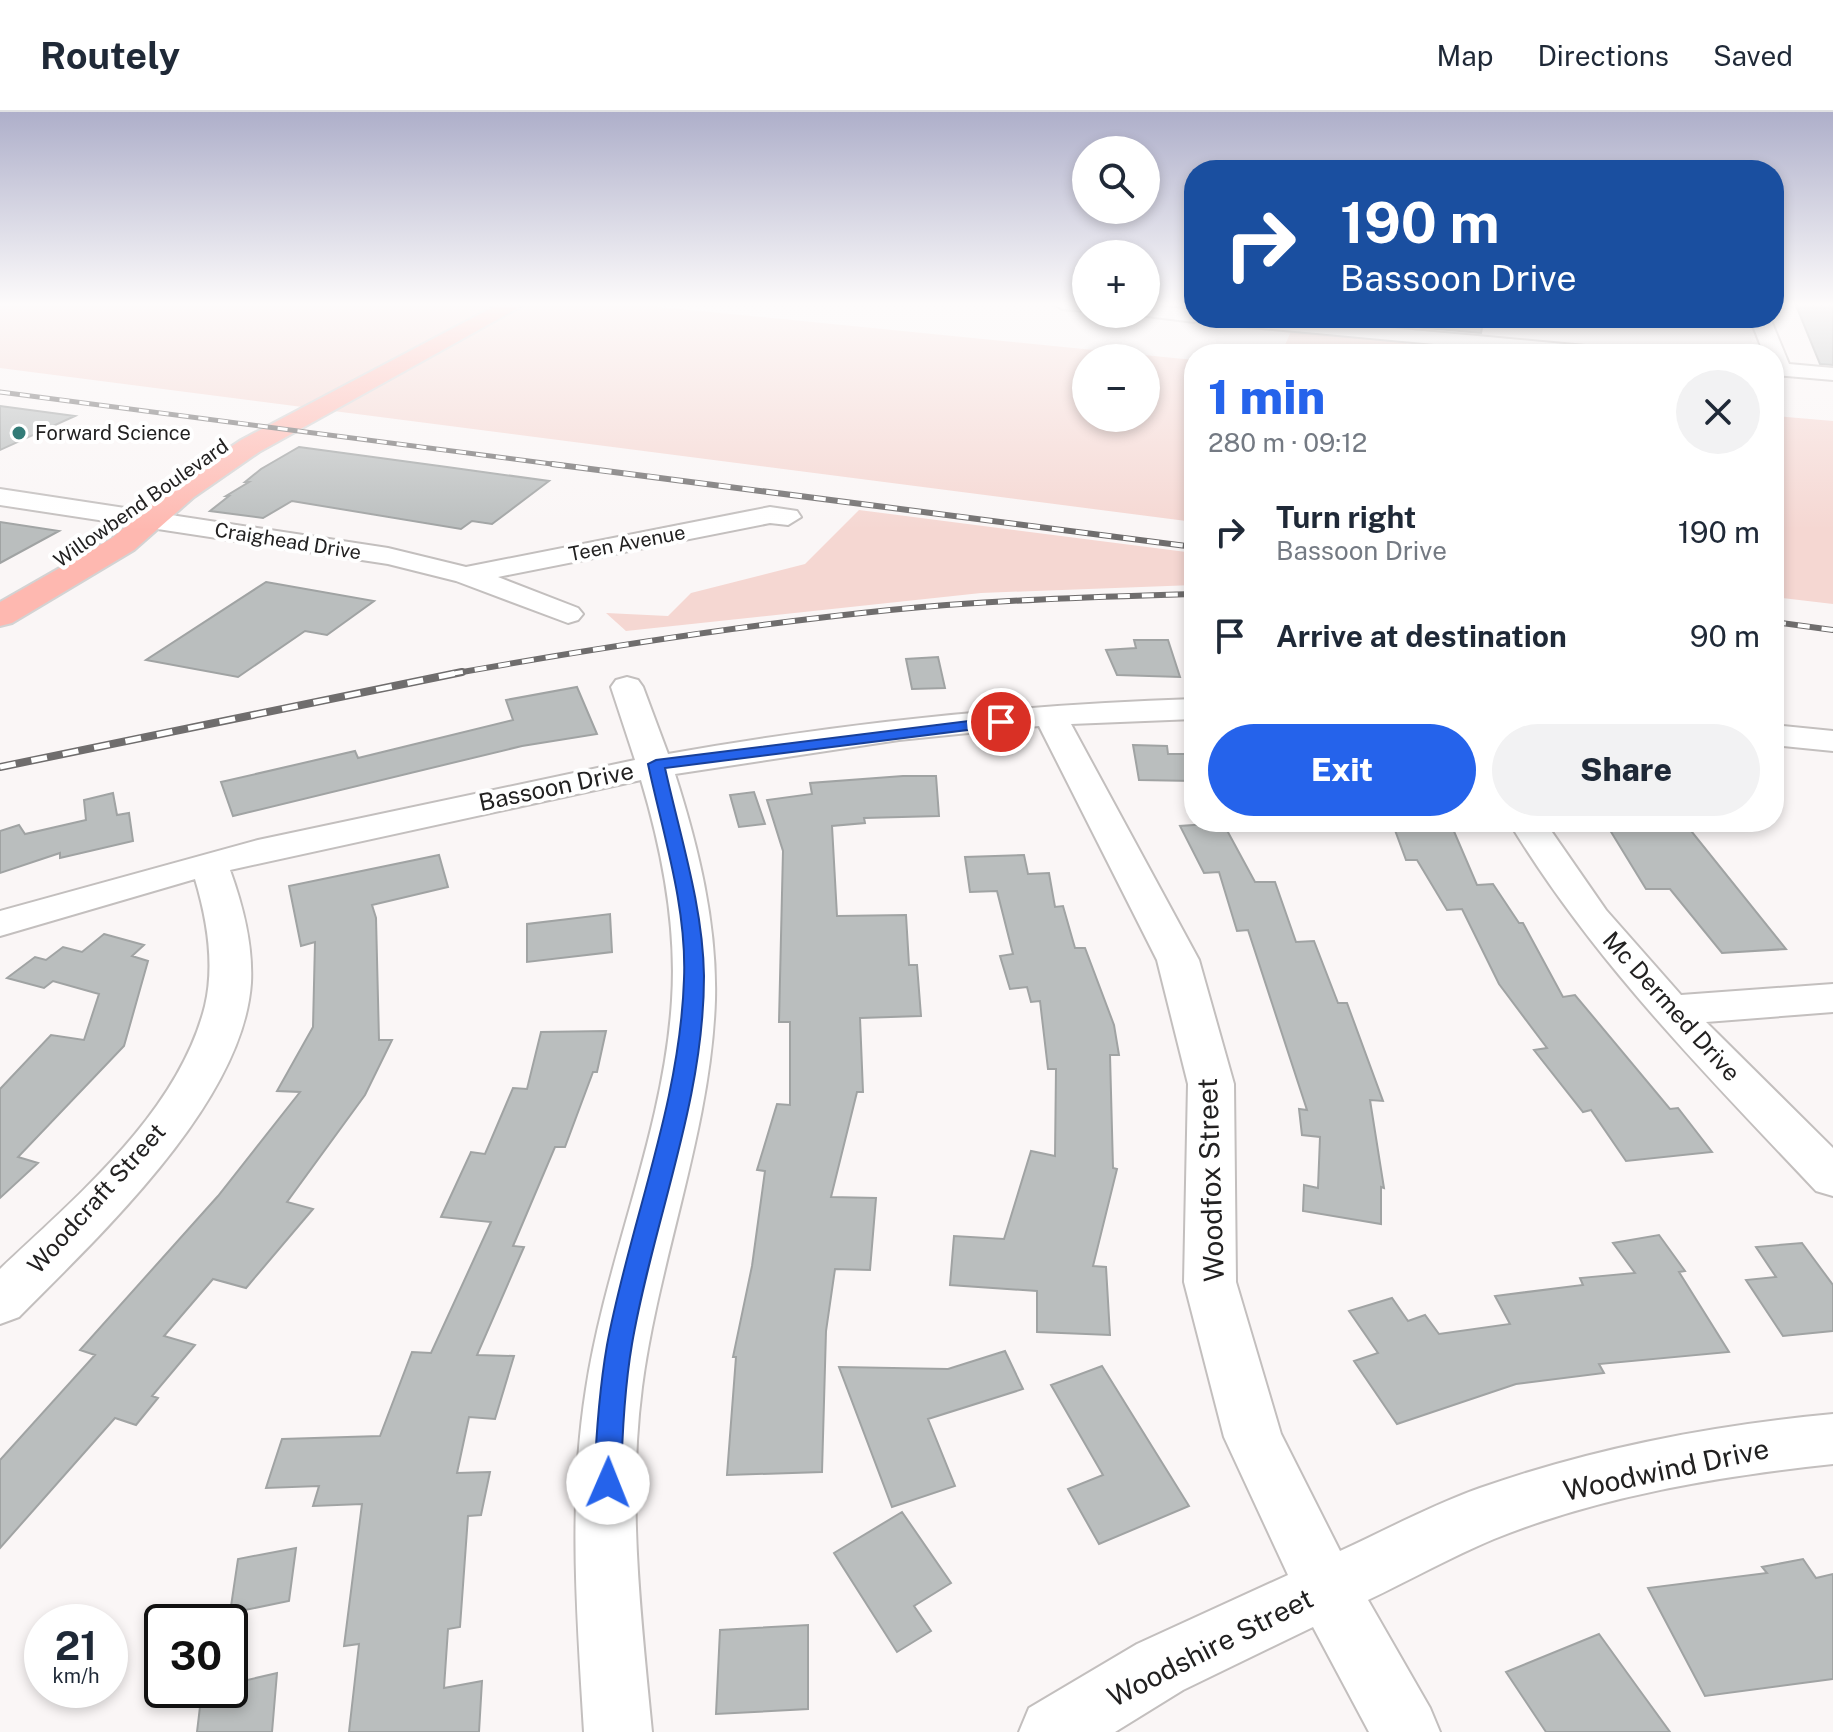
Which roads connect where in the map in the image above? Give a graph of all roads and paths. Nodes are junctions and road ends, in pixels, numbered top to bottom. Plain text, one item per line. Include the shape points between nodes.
1 (366, 379) edge
2 (0, 497) edge
3 (139, 517) junction
4 (788, 517) dead end
5 (466, 575) junction
6 (23, 589) edge
7 (568, 614) dead end
8 (0, 616) edge
9 (627, 687) dead end
10 (1184, 710) edge
11 (1051, 717) junction
12 (1784, 736) edge
13 (1833, 741) edge
14 (656, 764) junction
15 (1534, 832) edge
16 (209, 864) junction
17 (0, 924) edge
18 (1833, 998) edge
19 (1673, 1010) junction
20 (1833, 1178) edge
21 (0, 1302) edge
22 (1833, 1439) edge
23 (1326, 1588) junction
24 (618, 1732) edge
25 (1053, 1732) edge
26 (1406, 1732) edge

1 - 3 main road, Willowbend Boulevard
2 - 3 street, Craighead Drive
3 - 5 street, Craighead Drive via 388,556
3 - 6 main road, Willowbend Boulevard via 123,544
4 - 5 street, Teen Avenue via 770,515
5 - 7 street, Craighead Drive
6 - 8 main road, Willowbend Boulevard
9 - 14 street
10 - 11 street, Bassoon Drive
11 - 14 street, Bassoon Drive
11 - 23 street, Woodfox Street via 1178,960 1211,1084 1210,1282 1253,1437
12 - 13 street
14 - 16 street, Bassoon Drive
14 - 24 street via 687,902 694,974 685,1078 620,1343 609,1422 608,1600
15 - 19 street, Mc Dermed Drive via 1581,905
16 - 17 street, Bassoon Drive
16 - 21 street, Woodcraft Street via 225,908 231,960 222,1022 198,1073 134,1162
18 - 19 street
19 - 20 street, Mc Dermed Drive
22 - 23 street, Woodwind Drive via 1615,1474 1482,1515
23 - 25 street, Woodshire Street via 1160,1667
23 - 26 street, Woodfox Street

